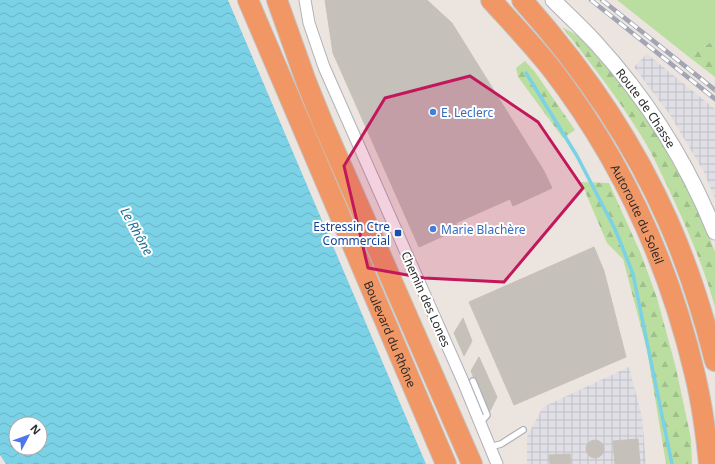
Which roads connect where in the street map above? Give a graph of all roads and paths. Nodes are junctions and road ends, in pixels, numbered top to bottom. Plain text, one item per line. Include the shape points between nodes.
1 (248, 0) edge
2 (277, 0) edge
3 (305, 0) edge
4 (491, 0) edge
5 (522, 0) edge
6 (553, 0) edge
7 (715, 232) edge
8 (715, 361) edge
9 (410, 378) junction
10 (473, 380) dead end
11 (480, 423) junction
12 (523, 430) dead end
13 (490, 447) junction
14 (446, 464) edge
15 (458, 464) edge
16 (472, 464) edge
17 (497, 464) edge
18 (709, 464) edge

1 - 9 highway, Boulevard du Rhône
2 - 16 highway, Boulevard du Rhône via 307,84
3 - 11 street, Chemin des Lones via 309,23 324,67
4 - 18 highway, Autoroute du Soleil via 551,68 576,103 614,163 644,223 666,276 683,328 704,420
5 - 8 highway, Autoroute du Soleil via 563,48 632,149 668,220 686,265
6 - 7 main road, Route de Chasse via 619,69 659,123 695,186
9 - 14 highway, Boulevard du Rhône
9 - 15 highway
10 - 11 lane via 487,415
11 - 13 street, Chemin des Lones
12 - 13 lane via 501,444
13 - 17 street, Chemin des Lones

